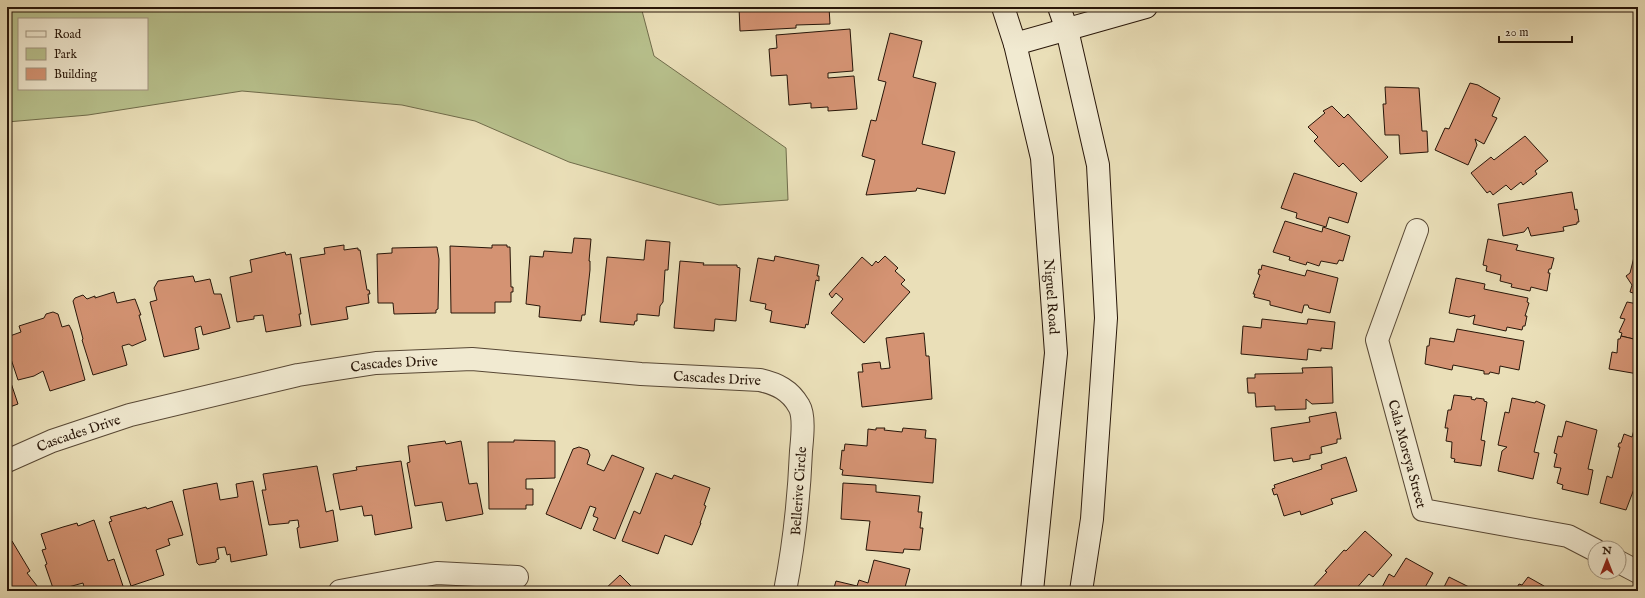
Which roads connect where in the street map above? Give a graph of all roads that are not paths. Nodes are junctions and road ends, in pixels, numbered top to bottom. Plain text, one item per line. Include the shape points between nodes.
1 (1003, 7) edge
2 (1059, 7) edge
3 (1146, 7) edge
4 (1067, 30) junction
5 (1014, 44) junction
6 (1418, 230) dead end
7 (791, 394) joint
8 (7, 460) edge
9 (1587, 546) edge
10 (1627, 566) edge
11 (1638, 572) edge
12 (517, 577) dead end
13 (340, 591) edge
14 (785, 591) edge
15 (1032, 591) edge
16 (1081, 591) edge

1 - 5 street, Niguel Road
2 - 4 street
3 - 4 street
4 - 5 street
4 - 16 street via 1098,164 1106,318 1092,519
5 - 15 street, Niguel Road via 1042,158 1056,353
6 - 9 street, Cala Moreya Street via 1377,340 1423,510 1568,536
7 - 8 street, Cascades Drive via 777,384 760,380 641,374 472,359 376,363 298,375 130,415 52,441
7 - 14 street, Bellerive Circle via 800,408 802,428 794,548
10 - 11 street
12 - 13 street via 438,572

